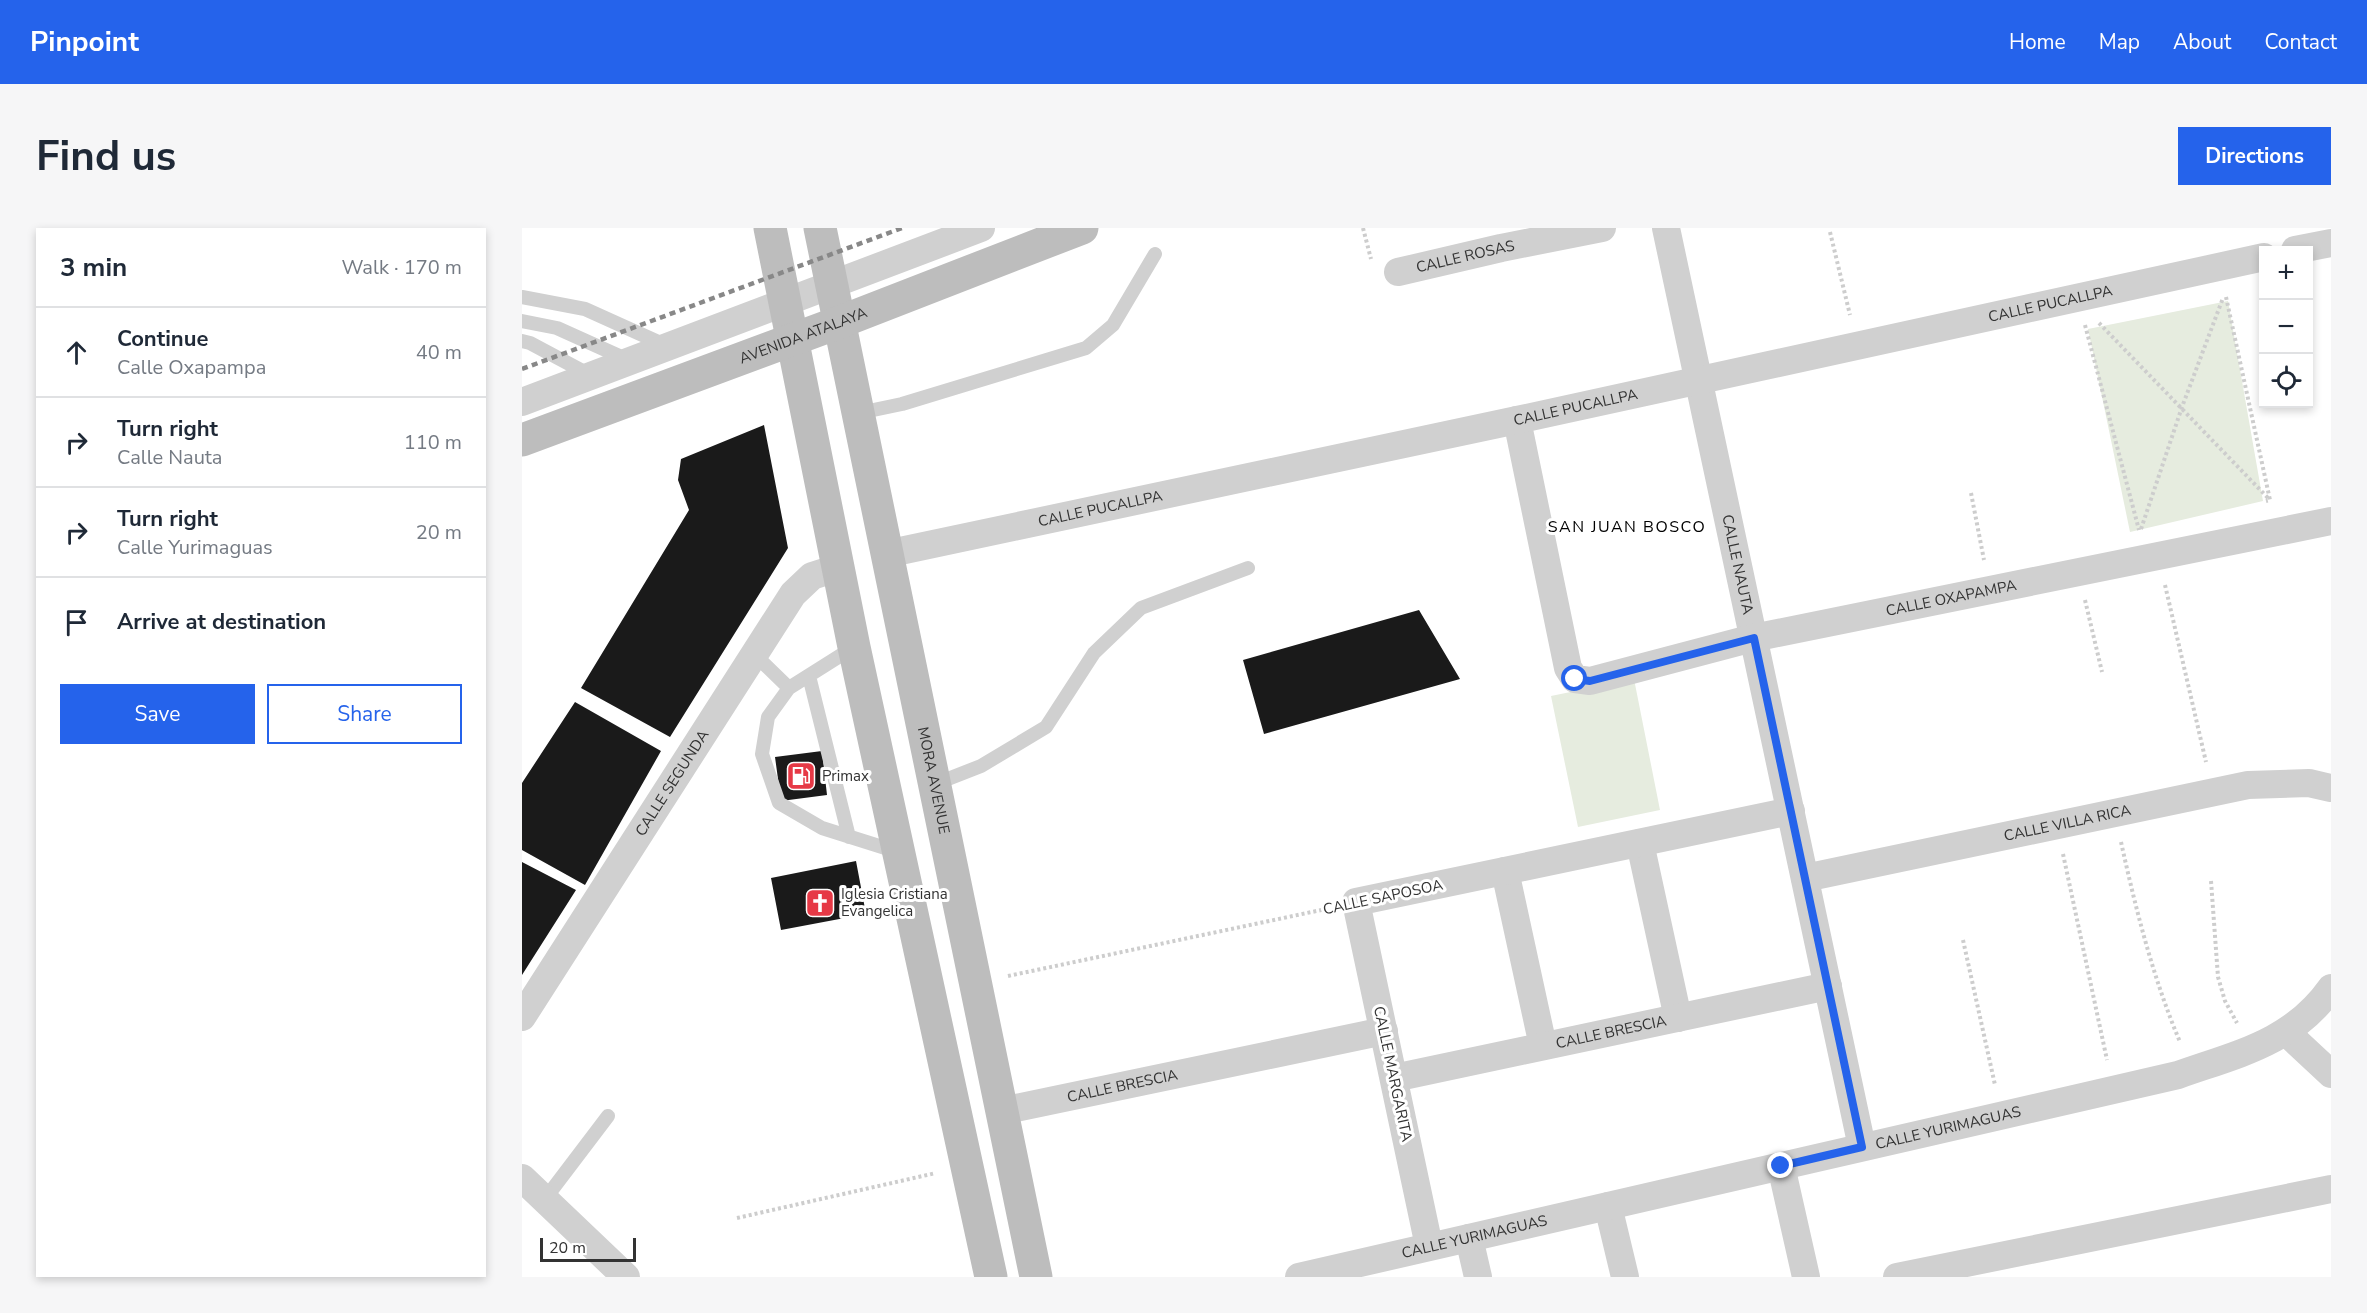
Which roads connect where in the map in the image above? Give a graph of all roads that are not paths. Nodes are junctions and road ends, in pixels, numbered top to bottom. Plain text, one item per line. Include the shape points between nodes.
1 (770, 228) edge
2 (820, 228) edge
3 (981, 228) edge
4 (1082, 228) edge
5 (1602, 228) edge
6 (1666, 228) edge
7 (2331, 243) edge
8 (2313, 246) edge
9 (1155, 254) dead end
10 (2259, 258) edge
11 (1398, 272) dead end
12 (832, 285) junction
13 (522, 297) edge
14 (784, 303) junction
15 (522, 321) edge
16 (840, 322) junction
17 (792, 339) junction
18 (522, 341) edge
19 (669, 346) junction
20 (630, 361) junction
21 (592, 376) junction
22 (1698, 380) junction
23 (522, 402) edge
24 (859, 413) junction
25 (1517, 420) junction
26 (522, 440) edge
27 (2331, 521) edge
28 (886, 554) junction
29 (837, 568) junction
30 (1248, 568) dead end
31 (895, 597) junction
32 (846, 608) junction
33 (1754, 638) junction
34 (854, 647) junction
35 (754, 654) junction
36 (809, 676) junction
37 (789, 688) junction
38 (935, 784) junction
39 (2331, 788) edge
40 (1791, 811) junction
41 (849, 837) junction
42 (1640, 843) junction
43 (899, 852) junction
44 (1505, 871) junction
45 (1805, 878) junction
46 (1356, 902) joint
47 (1828, 986) junction
48 (2331, 988) edge
49 (522, 1017) edge
50 (1678, 1018) junction
51 (1384, 1031) junction
52 (2286, 1032) junction
53 (1542, 1046) junction
54 (2331, 1074) edge
55 (1394, 1078) junction
56 (1002, 1111) junction
57 (608, 1116) dead end
58 (1862, 1147) junction
59 (1781, 1166) junction
60 (522, 1178) edge
61 (2331, 1189) edge
62 (545, 1199) junction
63 (1608, 1206) junction
64 (1469, 1238) junction
65 (1430, 1246) junction
66 (1393, 1266) edge
67 (626, 1277) edge
68 (991, 1277) edge
69 (1036, 1277) edge
70 (1299, 1277) edge
71 (1478, 1277) edge
72 (1625, 1277) edge
73 (1806, 1277) edge
74 (1897, 1277) edge

1 - 14 main road
2 - 12 main road, MORA AVENUE
3 - 12 street
4 - 16 main road, AVENIDA ATALAYA
5 - 11 street, CALLE ROSAS
6 - 22 street, CALLE NAUTA
7 - 8 street
9 - 24 lane via 1113,325 1086,348 902,404
10 - 22 street, CALLE PUCALLPA
12 - 14 street
12 - 16 main road, MORA AVENUE
13 - 19 lane via 585,309
14 - 17 main road
14 - 19 street
15 - 20 lane via 557,328
16 - 17 main road, AVENIDA ATALAYA
16 - 24 main road, MORA AVENUE
17 - 26 main road, AVENIDA ATALAYA
17 - 29 main road
18 - 21 lane
19 - 20 street
20 - 21 street
21 - 23 street
22 - 25 street, CALLE PUCALLPA
22 - 33 street, CALLE NAUTA
24 - 28 main road, MORA AVENUE
25 - 28 street, CALLE PUCALLPA
25 - 33 street, CALLE OXAPAMPA via 1568,668 1575,679 1590,681
27 - 33 street, CALLE OXAPAMPA via 2155,543 2079,571
28 - 31 main road, MORA AVENUE
29 - 32 main road
29 - 35 street, CALLE SEGUNDA via 812,576 794,594
30 - 38 lane via 1140,608 1094,653 1046,727 981,766
31 - 32 main road
31 - 38 main road, MORA AVENUE
32 - 34 main road
33 - 40 street, CALLE NAUTA
34 - 36 lane
34 - 43 main road
35 - 37 lane
35 - 49 street, CALLE SEGUNDA
36 - 37 lane
36 - 41 lane
37 - 41 lane via 768,717 762,754 779,803 822,828
38 - 56 main road, MORA AVENUE
39 - 45 street, CALLE VILLA RICA via 2309,783 2248,785
40 - 42 street, CALLE SAPOSOA
40 - 45 street, CALLE NAUTA
41 - 43 lane
42 - 44 street, CALLE SAPOSOA
42 - 50 street
43 - 68 main road
44 - 46 street, CALLE SAPOSOA
44 - 53 street
45 - 47 street, CALLE NAUTA
46 - 51 street, CALLE MARGARITA
47 - 50 street, CALLE BRESCIA
47 - 58 street, CALLE NAUTA
48 - 52 street, CALLE YURIMAGUAS
50 - 53 street, CALLE BRESCIA
51 - 55 street, CALLE MARGARITA
51 - 56 street, CALLE BRESCIA
52 - 54 street
52 - 58 street, CALLE YURIMAGUAS via 2251,1051 2192,1070
53 - 55 street, CALLE BRESCIA
55 - 65 street, CALLE MARGARITA
56 - 69 main road, MORA AVENUE
57 - 62 lane
58 - 59 street, CALLE YURIMAGUAS
59 - 63 street, CALLE YURIMAGUAS
59 - 73 street
60 - 62 street
61 - 74 street
62 - 67 street
63 - 64 street, CALLE YURIMAGUAS
63 - 72 street
64 - 65 street, CALLE YURIMAGUAS
64 - 71 street
65 - 66 street, CALLE YURIMAGUAS
66 - 70 street, CALLE YURIMAGUAS

